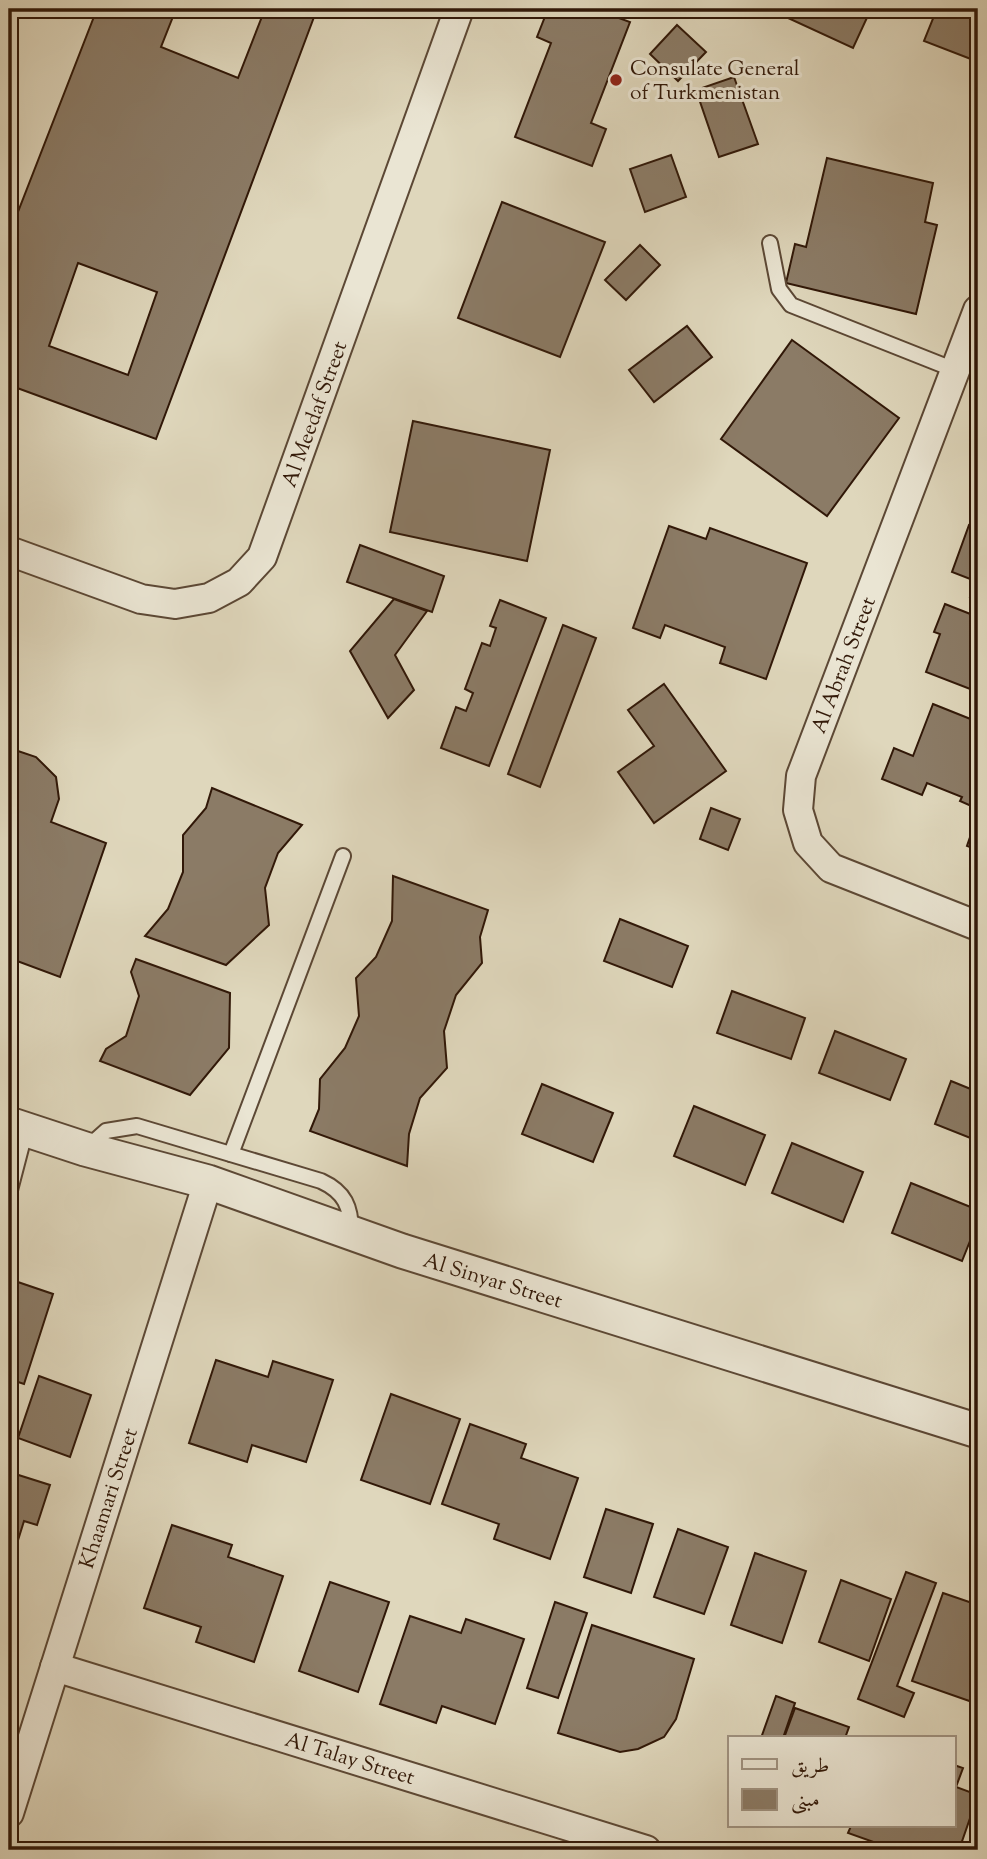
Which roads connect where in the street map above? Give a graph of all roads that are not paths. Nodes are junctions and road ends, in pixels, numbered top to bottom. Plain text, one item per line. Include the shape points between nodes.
1 (459, 9) edge
2 (770, 243) dead end
3 (978, 310) edge
4 (955, 370) junction
5 (9, 551) edge
6 (343, 856) dead end
7 (978, 926) edge
8 (17, 1126) edge
9 (85, 1150) junction
10 (231, 1154) junction
11 (208, 1182) junction
12 (9, 1194) edge
13 (351, 1232) junction
14 (978, 1431) edge
15 (55, 1667) junction
16 (9, 1813) edge
17 (646, 1850) edge

1 - 5 street, Al Meedaf Street via 262,557 239,582 209,598 175,604 141,599
2 - 4 lane via 779,289 791,305
3 - 4 street, Al Abrah Street
4 - 7 street, Al Abrah Street via 801,776 798,810 808,843 831,868
6 - 10 lane
8 - 9 street, Al Sinyar Street
8 - 12 lane
9 - 10 lane via 106,1131 137,1126
9 - 11 street, Al Sinyar Street
10 - 13 lane via 329,1185 351,1213
11 - 13 street, Al Sinyar Street
11 - 15 street, Khaamari Street
13 - 14 street, Al Sinyar Street
15 - 16 street, Khaamari Street
15 - 17 street, Al Talay Street

